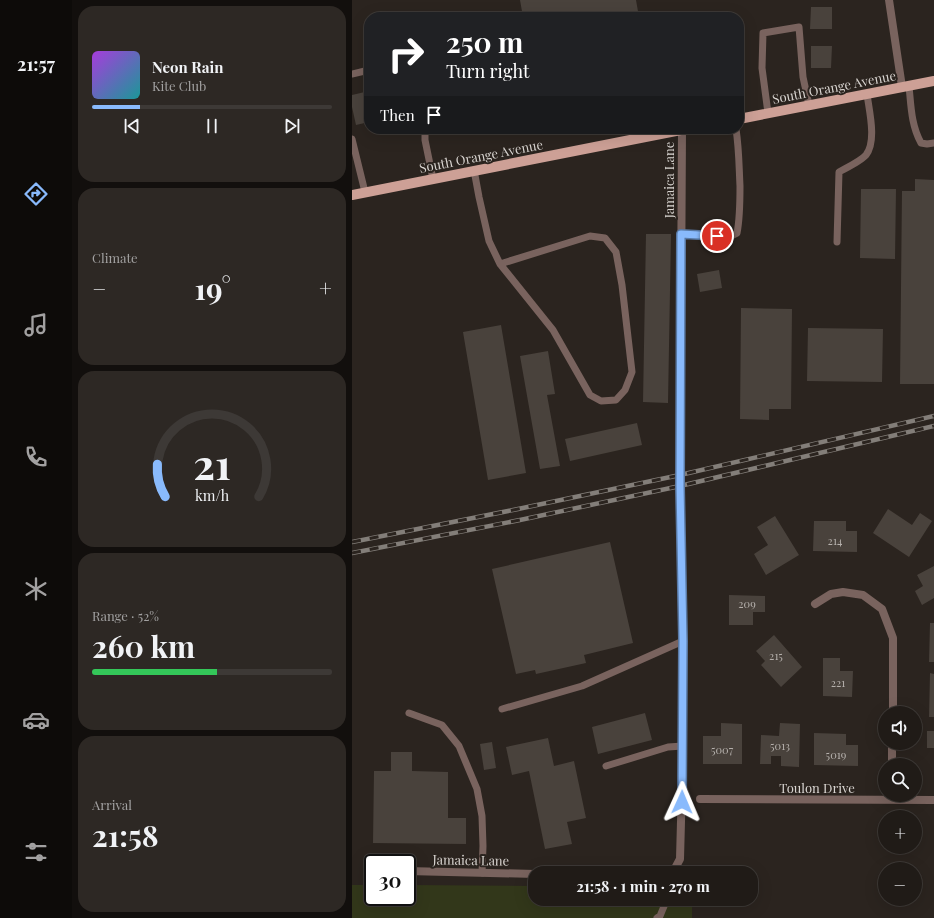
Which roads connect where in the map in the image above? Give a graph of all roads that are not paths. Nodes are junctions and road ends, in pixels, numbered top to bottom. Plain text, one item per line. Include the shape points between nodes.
1 (889, 0) edge
2 (364, 71) edge
3 (352, 74) edge
4 (934, 81) edge
5 (905, 86) junction
6 (867, 94) junction
7 (809, 105) junction
8 (768, 113) junction
9 (744, 118) edge
10 (425, 134) edge
11 (658, 134) edge
12 (684, 134) edge
13 (737, 134) edge
14 (352, 139) edge
15 (934, 143) edge
16 (474, 170) junction
17 (433, 179) junction
18 (365, 192) junction
19 (352, 194) edge
20 (681, 234) junction
21 (837, 242) dead end
22 (500, 264) junction
23 (815, 604) dead end
24 (683, 641) junction
25 (893, 706) edge
26 (502, 709) dead end
27 (409, 713) dead end
28 (683, 746) junction
29 (606, 766) dead end
30 (878, 797) edge
31 (700, 799) dead end
32 (922, 799) edge
33 (934, 800) edge
34 (677, 866) edge
35 (416, 871) edge
36 (482, 872) junction
37 (528, 874) edge
38 (664, 906) edge
39 (657, 918) edge

1 - 5 street
2 - 3 lane
4 - 5 main road, South Orange Avenue
5 - 6 main road, South Orange Avenue
5 - 15 lane via 916,135 921,143
6 - 7 main road, South Orange Avenue
6 - 21 lane via 872,130 871,146 866,156 839,172
7 - 8 main road, South Orange Avenue
7 - 8 lane via 803,77 800,27 763,33 762,68
8 - 9 main road, South Orange Avenue
10 - 17 lane
11 - 16 main road, South Orange Avenue
12 - 20 street, Jamaica Lane
13 - 20 lane via 740,202 737,233 729,237
14 - 18 lane
16 - 17 main road, South Orange Avenue
16 - 22 lane via 489,241
17 - 18 main road, South Orange Avenue
18 - 19 main road, South Orange Avenue
20 - 24 street, Jamaica Lane via 680,486
22 - 22 lane via 553,330 590,395 601,401 616,400 625,390 632,372 616,252 605,238 590,236
23 - 25 street via 831,594 843,592 862,595 882,609 893,638
24 - 26 lane via 582,686
24 - 28 street, Jamaica Lane
27 - 36 lane via 442,725 459,746 477,789 481,809
28 - 29 lane via 668,747
28 - 34 street, Jamaica Lane via 680,859
30 - 31 street, Toulon Drive
32 - 33 street, Toulon Drive
35 - 36 street, Jamaica Lane
36 - 37 street, Jamaica Lane
38 - 39 lane

